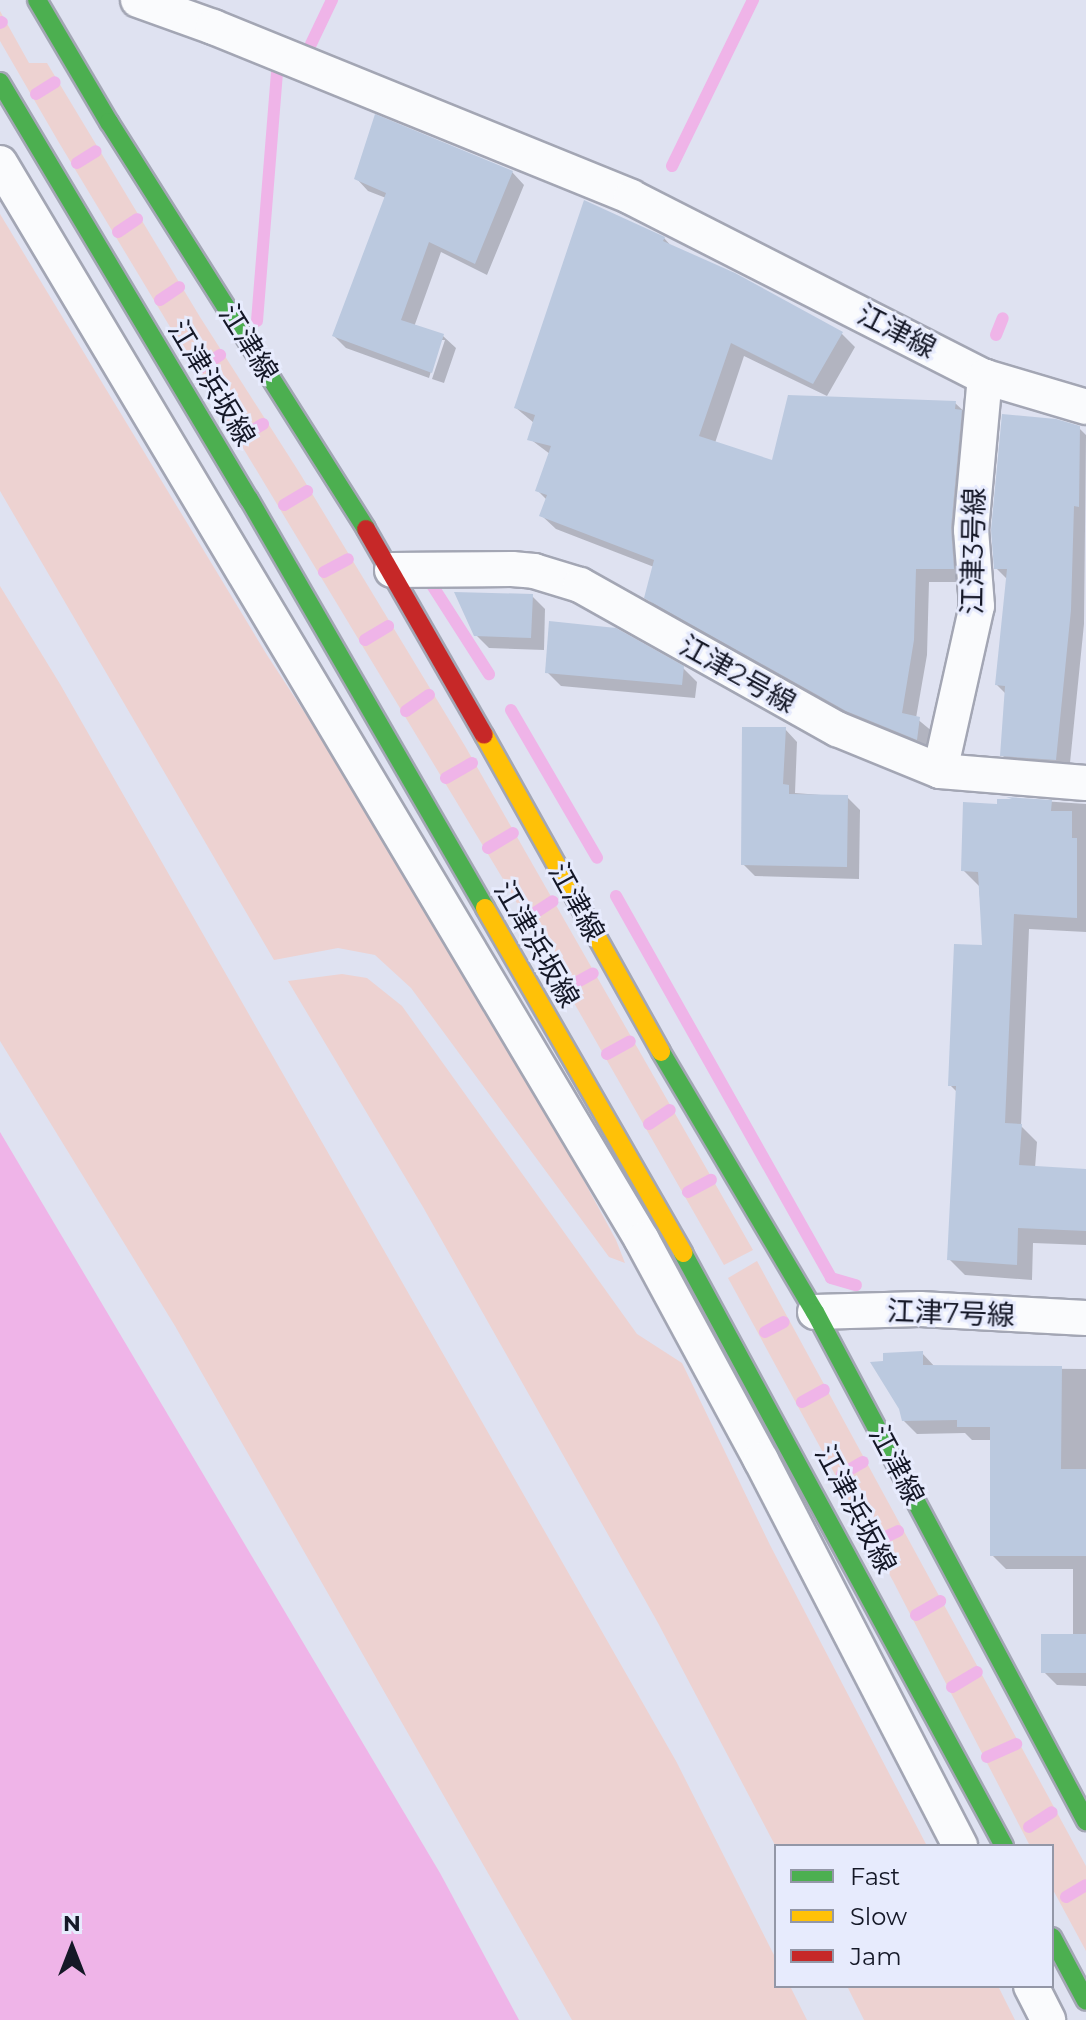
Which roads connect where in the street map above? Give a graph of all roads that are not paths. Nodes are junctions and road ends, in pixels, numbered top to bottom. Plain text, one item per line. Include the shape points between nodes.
1 (37, 0) edge
2 (138, 0) edge
3 (0, 82) edge
4 (0, 163) edge
5 (985, 377) junction
6 (1086, 407) edge
7 (392, 570) junction
8 (940, 771) junction
9 (1086, 783) edge
10 (815, 1312) junction
11 (1086, 1318) edge
12 (1086, 1821) edge
13 (959, 1844) edge
14 (1003, 1844) edge
15 (1054, 1941) edge
16 (1032, 1988) edge
17 (1086, 2001) edge
18 (1048, 2020) edge

1 - 7 street, 江津線
2 - 5 street, 江津線 via 631,197
3 - 14 street, 江津浜坂線 via 249,499 733,1339
4 - 13 street via 642,1240
5 - 6 street, 江津線
5 - 8 street, 江津3号線 via 971,530 977,606
7 - 8 street, 江津2号線 via 512,569 580,585 837,729
7 - 10 street, 江津線 via 685,1096
8 - 9 street, 江津2号線
10 - 11 street, 江津7号線 via 920,1309
10 - 12 street, 江津線
15 - 17 street
16 - 18 street

